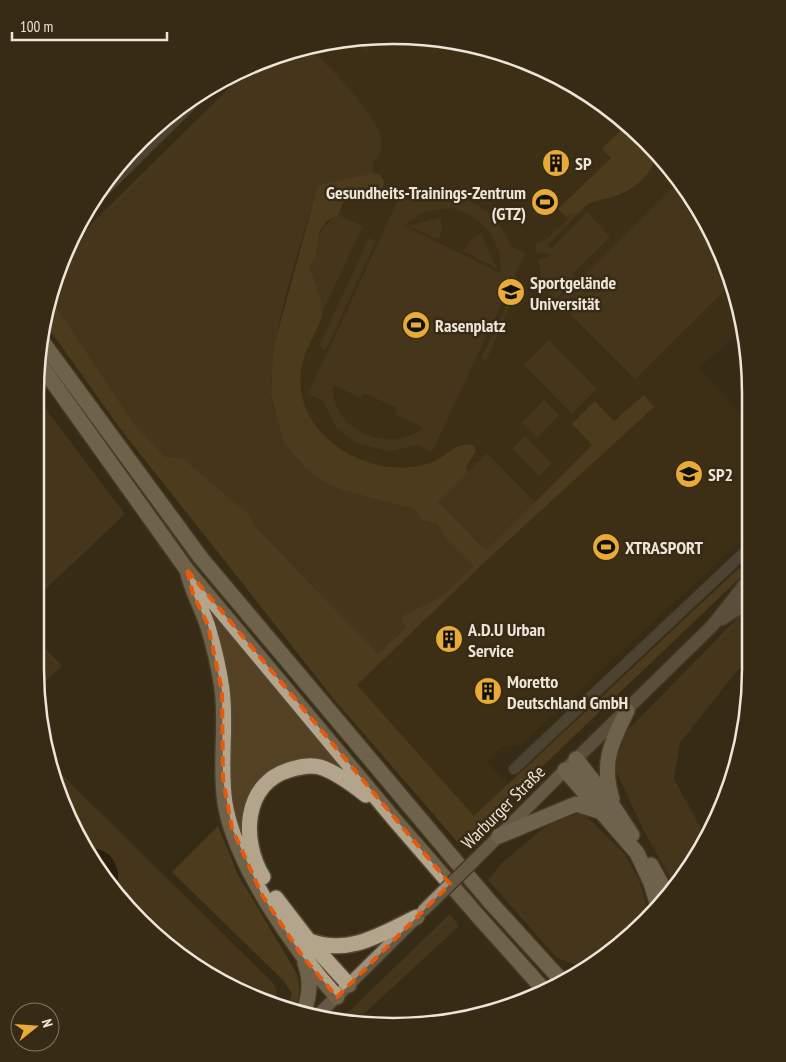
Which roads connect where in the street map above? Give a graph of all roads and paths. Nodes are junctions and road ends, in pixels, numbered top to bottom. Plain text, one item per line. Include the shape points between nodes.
1 (179, 117) edge
2 (120, 176) edge
3 (47, 348) edge
4 (44, 370) edge
5 (742, 555) edge
6 (188, 570) junction
7 (742, 589) edge
8 (742, 606) edge
9 (713, 625) junction
10 (627, 710) junction
11 (571, 764) junction
12 (514, 769) dead end
13 (608, 809) junction
14 (394, 819) junction
15 (493, 842) junction
16 (665, 889) edge
17 (656, 899) edge
18 (420, 914) junction
19 (309, 941) junction
20 (303, 956) junction
21 (541, 957) junction
22 (566, 972) edge
23 (558, 976) edge
24 (349, 985) junction
25 (540, 985) edge
26 (337, 997) junction
27 (305, 1007) edge
28 (322, 1011) edge

1 - 2 street
3 - 21 highway via 201,558 490,902
4 - 6 highway
5 - 12 street, Warburger Straße
6 - 14 highway
6 - 20 highway via 193,594 208,625 222,691 222,779 232,828 247,868
7 - 9 main road, Warburger Straße
8 - 9 main road, Warburger Straße
9 - 10 main road, Warburger Straße
10 - 11 main road, Warburger Straße
10 - 13 highway via 608,750
11 - 13 highway
11 - 15 main road, Warburger Straße
13 - 15 highway via 576,804
13 - 16 highway
13 - 17 highway via 637,854
14 - 19 highway via 352,783 318,766 302,766 280,773 266,784 255,800 250,816 249,841 258,869
14 - 25 highway
15 - 18 main road, Warburger Straße, bridge
18 - 19 highway via 351,946 323,946
18 - 24 main road, Warburger Straße
19 - 24 highway
20 - 26 highway
20 - 27 highway via 310,980
21 - 22 highway
21 - 23 highway
24 - 26 main road, Warburger Straße
26 - 28 main road, Warburger Straße

